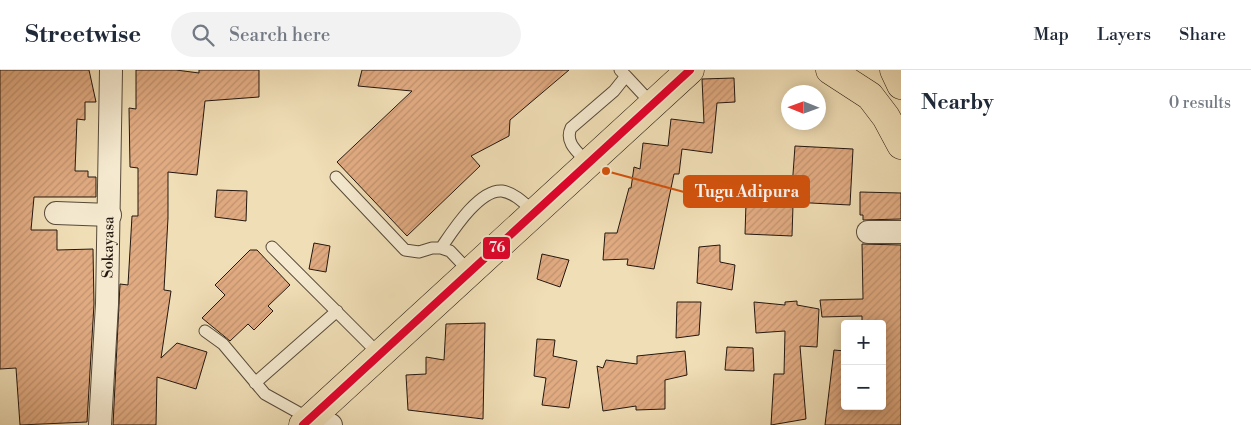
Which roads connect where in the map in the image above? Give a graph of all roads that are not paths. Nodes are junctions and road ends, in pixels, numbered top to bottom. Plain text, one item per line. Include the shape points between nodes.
1 (111, 70) edge
2 (690, 70) edge
3 (830, 70) edge
4 (894, 70) edge
5 (623, 73) edge
6 (901, 85) edge
7 (653, 105) junction
8 (901, 145) edge
9 (588, 163) junction
10 (336, 177) dead end
11 (534, 212) junction
12 (56, 213) dead end
13 (110, 215) junction
14 (868, 232) dead end
15 (901, 232) edge
16 (272, 246) dead end
17 (441, 248) junction
18 (470, 271) junction
19 (337, 311) junction
20 (205, 331) dead end
21 (379, 354) junction
22 (255, 383) junction
23 (314, 423) edge
24 (100, 425) edge

1 - 13 street, Sokayasa
2 - 7 main road
3 - 8 main road via 870,96
4 - 6 main road
5 - 7 lane
5 - 9 lane via 614,92 568,134 569,140
7 - 9 main road
9 - 11 main road
10 - 17 lane via 405,250 419,252
11 - 17 lane via 519,198 502,191 492,192 457,224
11 - 18 main road
12 - 13 street
13 - 24 street, Sokayasa
14 - 15 street
16 - 19 lane
17 - 18 lane via 450,251
18 - 21 main road
19 - 21 lane
19 - 22 lane
20 - 22 lane via 223,344
21 - 23 main road
22 - 23 lane via 272,399

